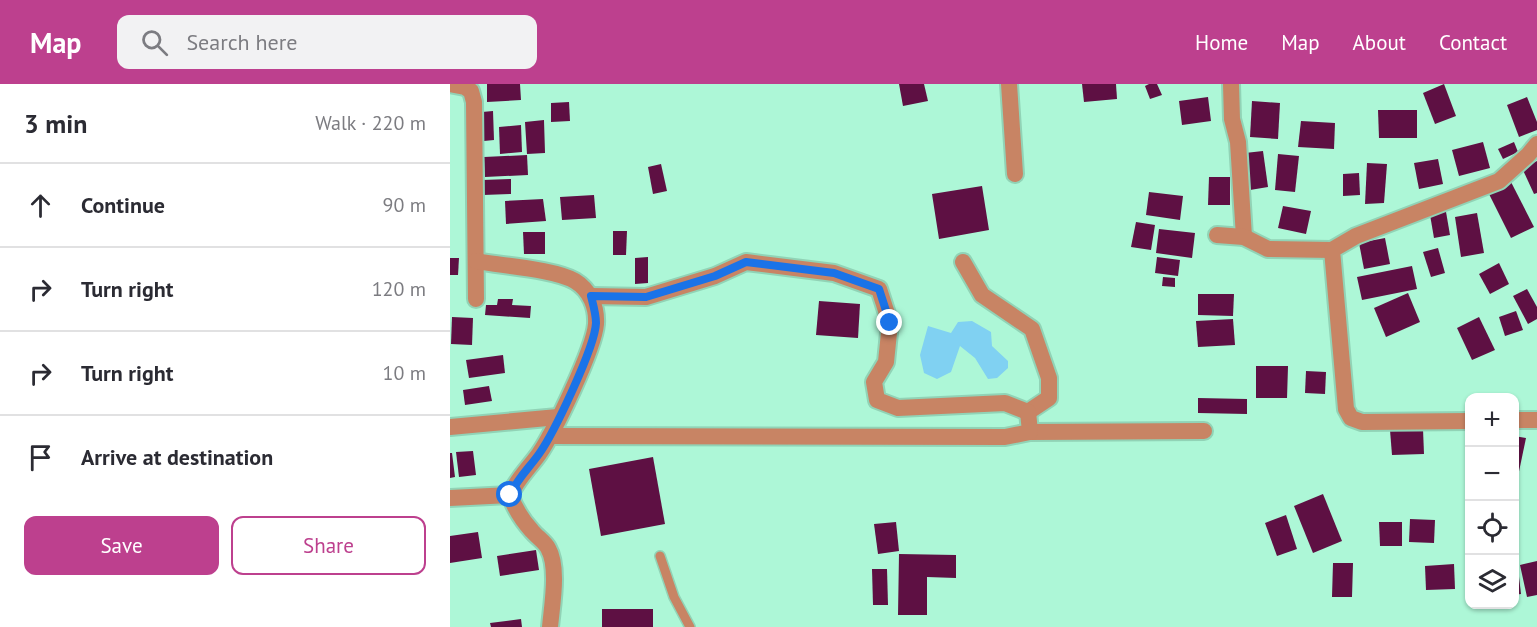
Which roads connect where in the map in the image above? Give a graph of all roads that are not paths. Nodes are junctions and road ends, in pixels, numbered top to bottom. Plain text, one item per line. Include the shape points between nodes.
1 (450, 84) edge
2 (1009, 84) edge
3 (1231, 84) edge
4 (1537, 144) edge
5 (1015, 174) dead end
6 (1217, 235) dead end
7 (1244, 237) junction
8 (1332, 250) junction
9 (476, 261) junction
10 (963, 262) dead end
11 (591, 296) junction
12 (476, 299) dead end
13 (1028, 412) junction
14 (558, 417) junction
15 (1519, 420) edge
16 (1537, 420) edge
17 (1465, 421) edge
18 (450, 427) edge
19 (1204, 431) dead end
20 (1030, 432) junction
21 (550, 436) junction
22 (510, 495) junction
23 (450, 498) edge
24 (660, 556) dead end
25 (550, 627) edge
26 (690, 627) edge

1 - 9 street via 471,91 474,102
2 - 5 street
3 - 7 street
4 - 8 street via 1499,181 1356,236
6 - 7 street
7 - 8 street via 1268,249
8 - 17 street via 1346,409 1351,418 1362,422
9 - 11 street via 553,273 576,281
9 - 12 street
10 - 13 street via 982,295 1032,329 1049,378 1049,398
11 - 13 street via 646,297 746,262 834,273 879,289 890,323 886,362 874,382 877,400 898,408 1005,404
11 - 14 street via 596,323 592,343
13 - 20 street
14 - 18 street
14 - 21 street
15 - 16 street
19 - 20 street
20 - 21 street via 1005,437
21 - 22 street
22 - 23 street
22 - 25 street via 515,510 548,547 553,563
24 - 26 lane via 674,597

